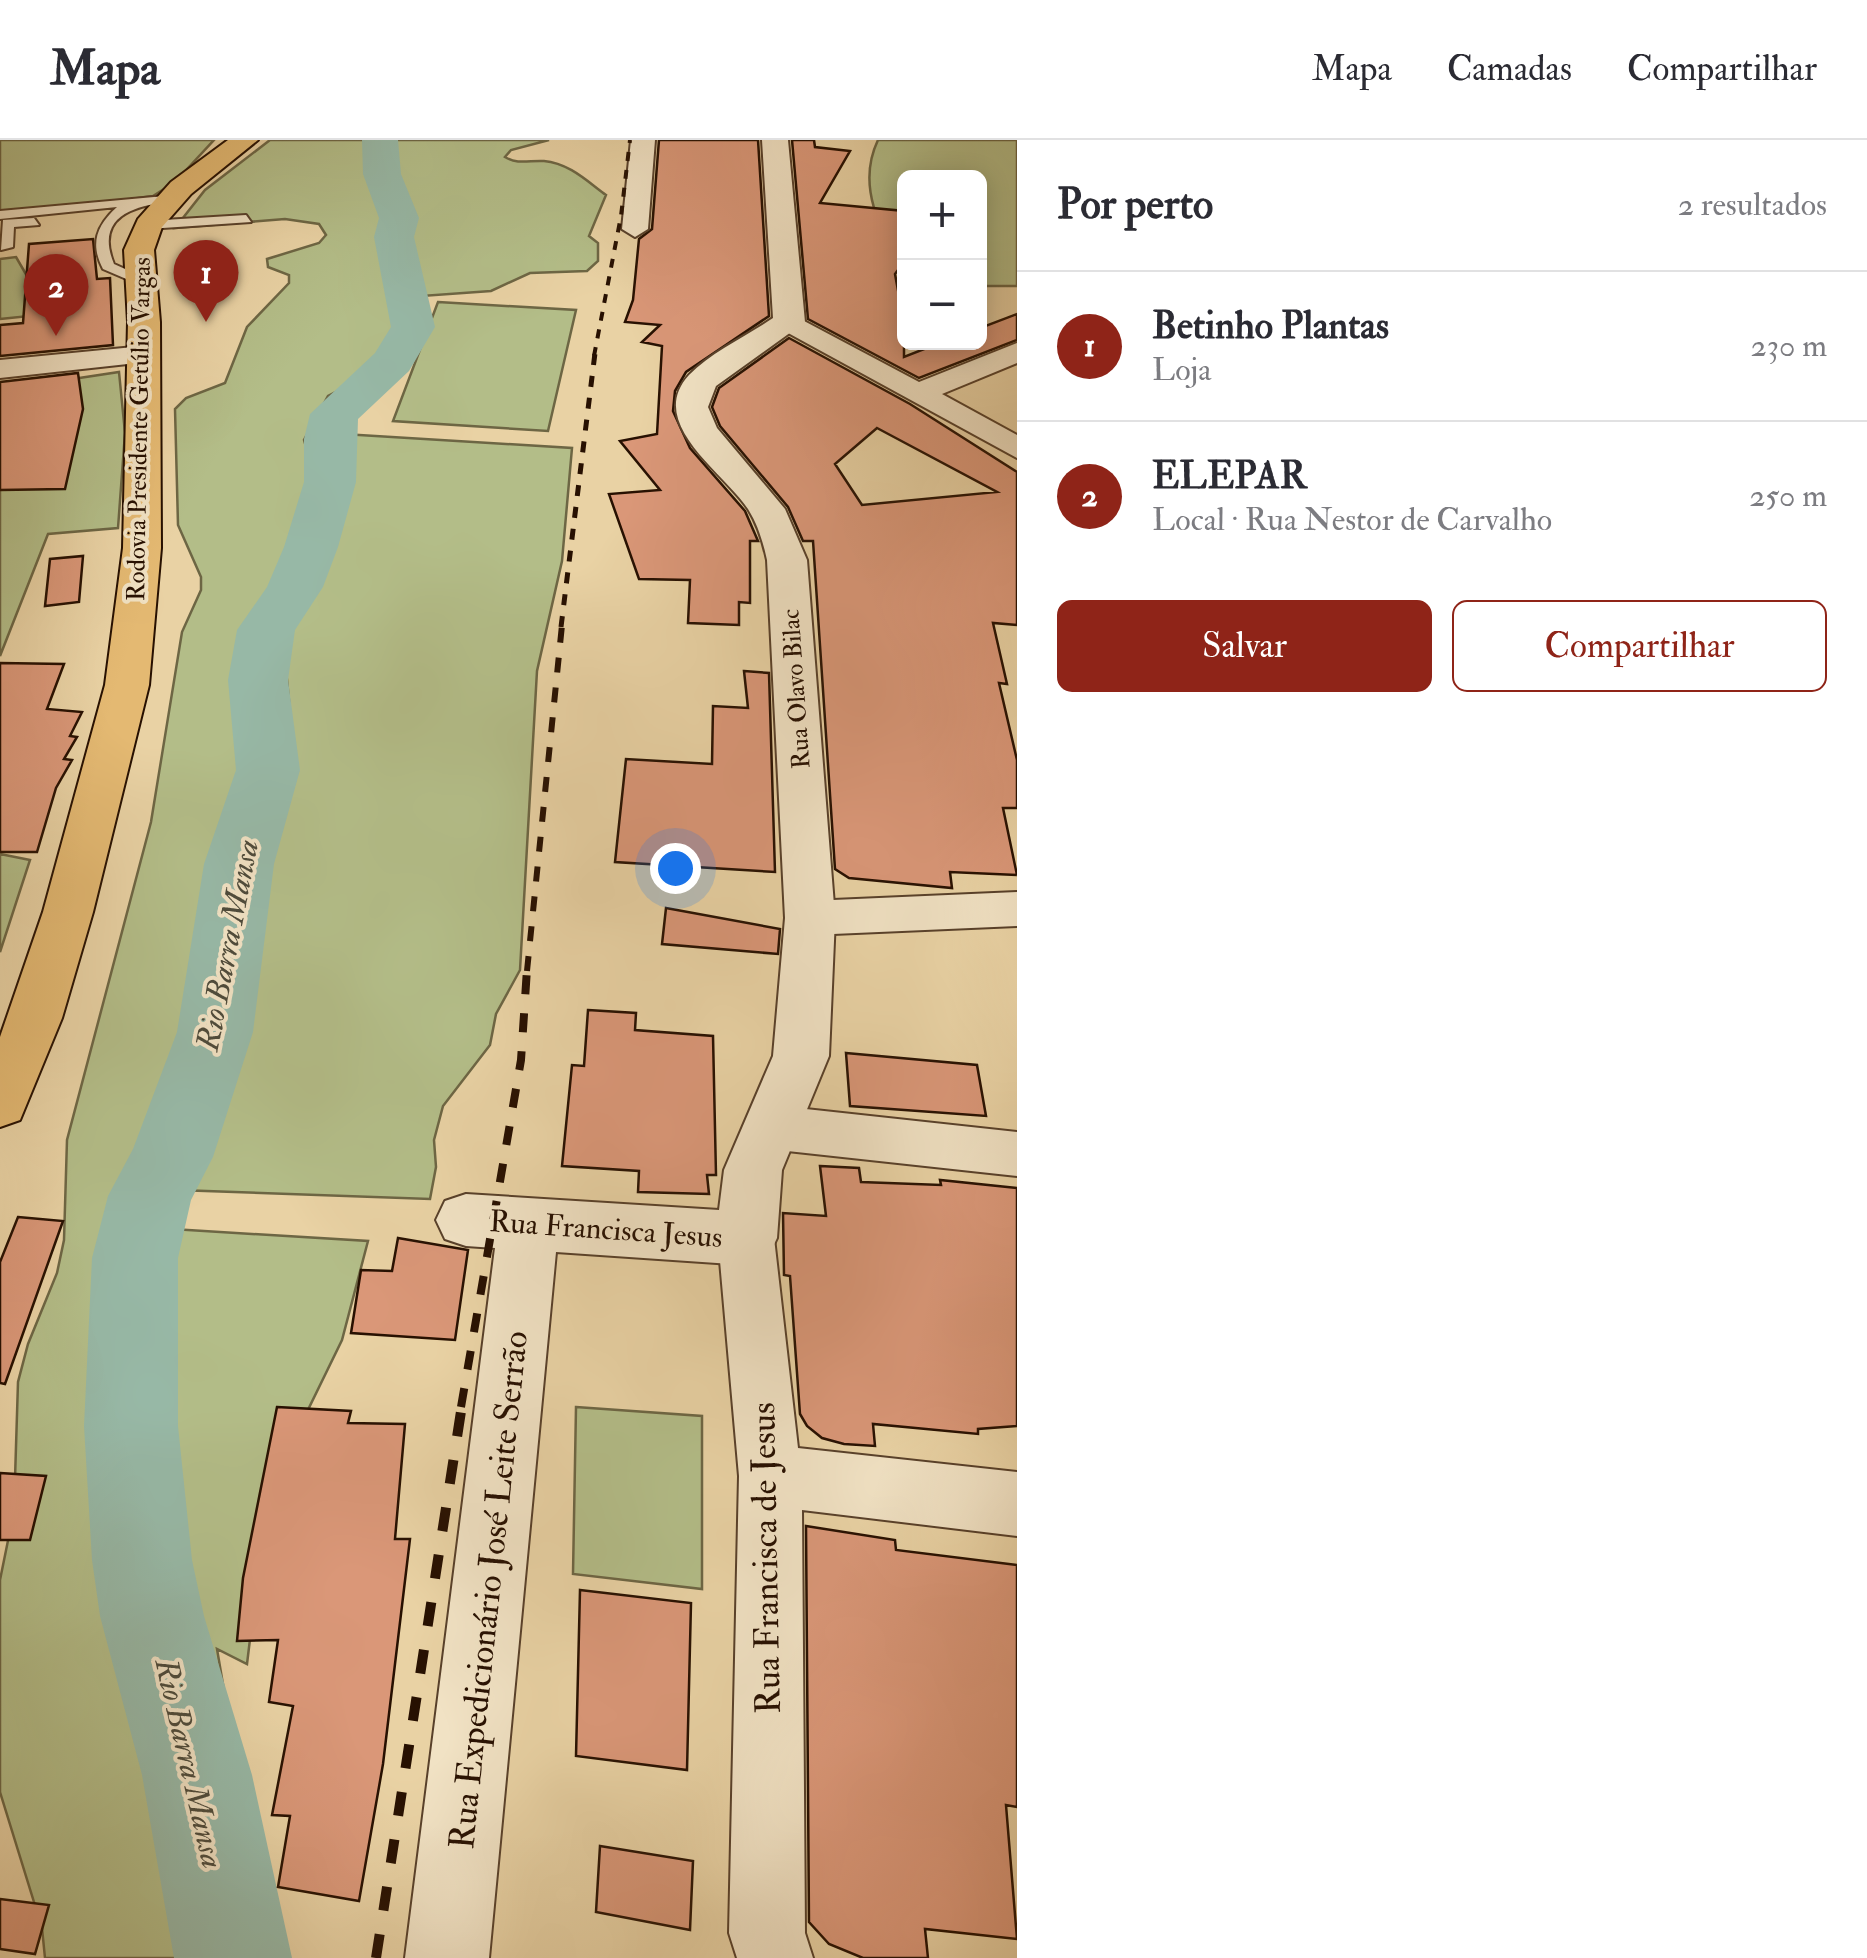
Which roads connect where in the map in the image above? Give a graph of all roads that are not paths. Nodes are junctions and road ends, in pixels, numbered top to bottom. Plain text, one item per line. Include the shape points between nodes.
1 (245, 140) edge
2 (642, 140) edge
3 (774, 140) edge
4 (141, 210) junction
5 (0, 215) edge
6 (246, 219) dead end
7 (636, 229) dead end
8 (6, 247) dead end
9 (789, 322) junction
10 (1017, 352) edge
11 (144, 355) junction
12 (0, 369) edge
13 (921, 392) junction
14 (1014, 440) edge
15 (1017, 909) edge
16 (810, 918) junction
17 (0, 1104) edge
18 (769, 1127) junction
19 (1017, 1154) edge
20 (498, 1221) joint
21 (746, 1238) junction
22 (770, 1476) junction
23 (1017, 1504) edge
24 (771, 1946) edge
25 (448, 1958) edge

1 - 4 main road
2 - 7 street
3 - 9 street
4 - 5 lane
4 - 6 lane
4 - 8 lane via 8,224
4 - 11 main road, Rodovia Presidente Getúlio Vargas
9 - 13 street
9 - 16 street, Rua Olavo Bilac via 704,379 692,408 703,431 762,500 782,539
10 - 13 street
11 - 12 street
11 - 17 main road, Rodovia Presidente Getúlio Vargas via 142,548 127,685 68,912
13 - 14 street
15 - 16 street
16 - 18 street, Rua Olavo Bilac via 801,1056
18 - 19 street
18 - 21 street, Rua Francisca de Jesus via 753,1170
20 - 21 street, Rua Francisca Jesus
20 - 25 street, Rua Expedicionário José Leite Serrão
21 - 22 street, Rua Francisca de Jesus
22 - 23 street
22 - 24 street, Rua Francisca de Jesus

